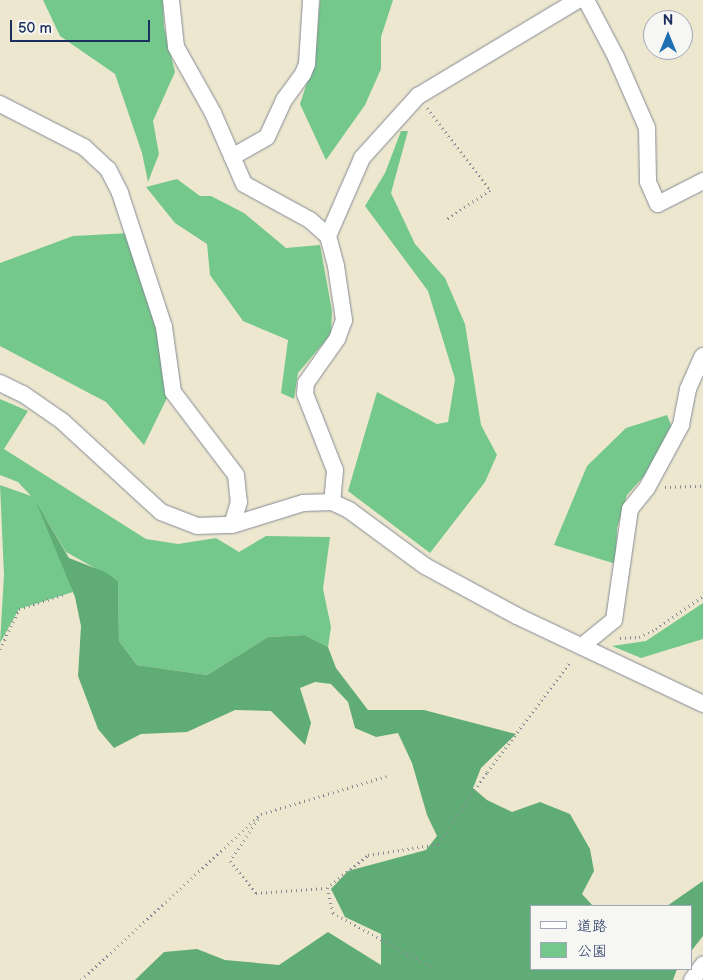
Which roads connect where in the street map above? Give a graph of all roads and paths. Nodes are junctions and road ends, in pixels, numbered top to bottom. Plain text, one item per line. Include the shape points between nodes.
1 (171, 0) edge
2 (311, 0) edge
3 (578, 0) edge
4 (586, 0) edge
5 (418, 96) junction
6 (0, 104) edge
7 (232, 157) junction
8 (703, 181) edge
9 (447, 219) dead end
10 (328, 236) junction
11 (703, 356) edge
12 (0, 383) edge
13 (703, 486) edge
14 (647, 488) junction
15 (332, 502) junction
16 (232, 525) junction
17 (65, 594) dead end
18 (703, 596) edge
19 (600, 634) junction
20 (582, 646) junction
21 (0, 649) edge
22 (703, 704) edge
23 (387, 776) dead end
24 (261, 814) junction
25 (326, 888) junction
26 (703, 965) edge
27 (430, 966) dead end
28 (81, 980) edge
29 (692, 980) edge

1 - 7 street via 176,47 213,113
2 - 7 street via 307,64 303,74 284,100 267,137
3 - 5 street
4 - 8 street via 616,57 647,128 648,182 658,204
5 - 9 path via 490,190
5 - 10 street via 362,158
6 - 16 street via 84,147 108,169 120,193 164,327 173,392 236,476 239,502
7 - 10 street via 244,184 310,220
10 - 15 street via 344,320 337,339 306,383 305,394 335,470
11 - 14 street via 688,389 682,425
12 - 16 street via 23,394 62,421 161,512 198,526
13 - 14 path
14 - 19 street via 630,509 614,620
15 - 16 street via 303,503
15 - 20 street via 349,510 425,566 517,616
17 - 21 path via 19,609
18 - 19 path via 639,637
19 - 20 street
20 - 22 street
20 - 25 path via 487,772 438,844 368,855
23 - 24 path
24 - 25 path via 230,861 256,892
24 - 28 path
25 - 27 path via 333,913
26 - 29 street

